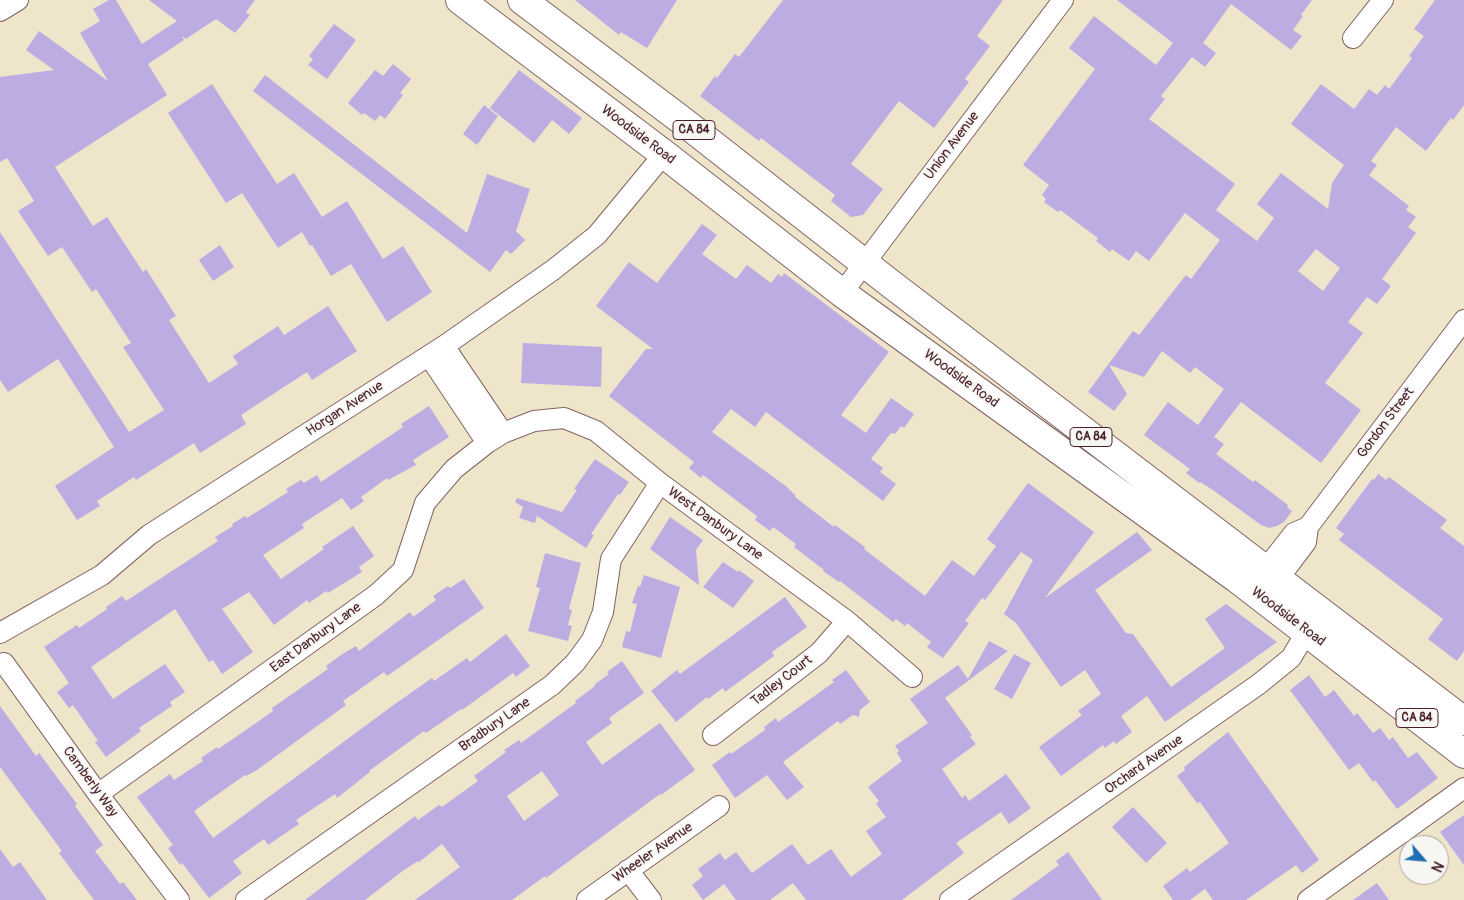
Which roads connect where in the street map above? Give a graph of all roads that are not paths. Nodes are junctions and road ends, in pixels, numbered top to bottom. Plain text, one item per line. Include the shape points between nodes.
1 (18, 0) edge
2 (460, 0) edge
3 (522, 0) edge
4 (1063, 0) edge
5 (1383, 0) edge
6 (0, 11) edge
7 (1353, 38) dead end
8 (664, 154) junction
9 (864, 264) junction
10 (842, 293) junction
11 (1464, 320) edge
12 (437, 351) junction
13 (495, 438) junction
14 (660, 483) junction
15 (1271, 575) junction
16 (1313, 621) junction
17 (847, 622) junction
18 (0, 632) edge
19 (4, 663) dead end
20 (912, 676) dead end
21 (1464, 721) edge
22 (713, 735) dead end
23 (1464, 754) edge
24 (1464, 788) edge
25 (98, 794) junction
26 (719, 806) dead end
27 (628, 870) junction
28 (179, 900) edge
29 (246, 900) edge
30 (587, 900) edge
31 (651, 900) edge
32 (950, 900) edge
33 (1308, 900) edge

1 - 6 street
2 - 8 main road, Woodside Road / CA 84
3 - 9 main road, Woodside Road / CA 84
4 - 9 street, Union Avenue
5 - 7 street
8 - 10 main road, Woodside Road / CA 84
8 - 12 street, Horgan Avenue via 597,235 553,270
9 - 10 street, Union Avenue
9 - 15 main road, Woodside Road / CA 84
10 - 16 main road, Woodside Road / CA 84 via 1236,578
11 - 15 street, Gordon Street via 1308,527 1306,542
12 - 13 street
12 - 18 street, Horgan Avenue via 149,534 102,575
13 - 14 street, West Danbury Lane via 534,421 564,418 596,431
13 - 25 street, East Danbury Lane via 454,469 425,503 403,570 376,595
14 - 17 street, West Danbury Lane
14 - 29 street, Bradbury Lane via 612,559 604,612 592,640 575,663 552,685
15 - 16 main road, Woodside Road / CA 84
16 - 21 main road, Woodside Road / CA 84
16 - 23 main road, Woodside Road / CA 84
16 - 32 street, Orchard Avenue via 1291,658 1259,684
17 - 20 street, West Danbury Lane
17 - 22 street, Tadley Court via 819,653
19 - 25 street, Camberly Way
24 - 33 street
25 - 28 street, Camberly Way
26 - 27 street, Wheeler Avenue
27 - 30 street, Wheeler Avenue
27 - 31 street

